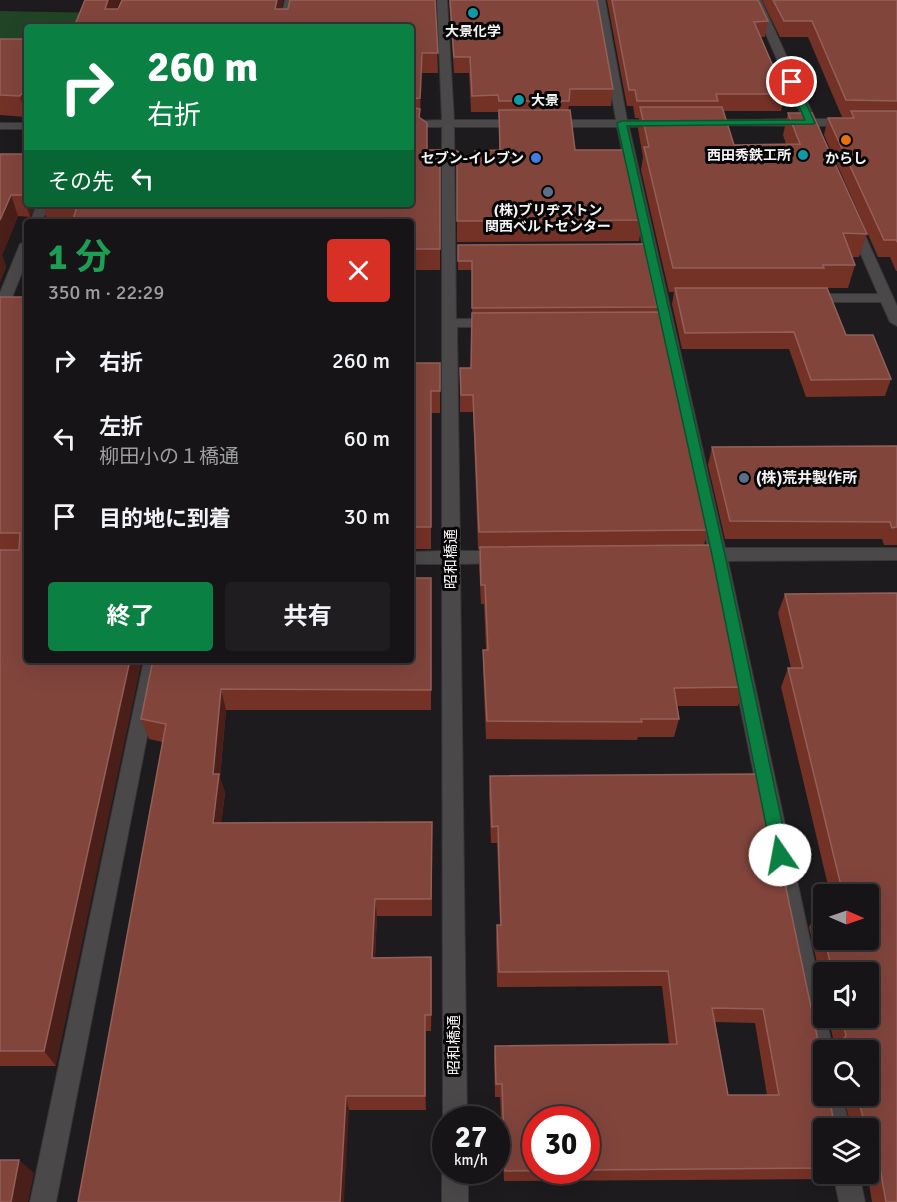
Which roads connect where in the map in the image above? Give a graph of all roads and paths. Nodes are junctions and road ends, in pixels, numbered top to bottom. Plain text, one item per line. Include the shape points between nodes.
1 (290, 0) edge
2 (442, 0) edge
3 (600, 0) edge
4 (756, 0) edge
5 (285, 24) edge
6 (897, 122) edge
7 (622, 123) junction
8 (669, 123) edge
9 (693, 123) edge
10 (810, 123) junction
11 (414, 124) edge
12 (448, 124) junction
13 (0, 126) edge
14 (24, 126) edge
15 (820, 144) edge
16 (848, 210) edge
17 (24, 251) edge
18 (791, 298) edge
19 (886, 298) junction
20 (0, 310) edge
21 (897, 322) edge
22 (450, 323) junction
23 (507, 323) edge
24 (897, 554) edge
25 (695, 555) edge
26 (718, 555) junction
27 (521, 556) edge
28 (451, 557) junction
29 (414, 558) edge
30 (152, 663) edge
31 (819, 1040) edge
32 (455, 1106) edge
33 (455, 1184) edge
34 (848, 1184) edge
35 (43, 1202) edge
36 (455, 1202) edge
37 (852, 1202) edge

1 - 5 street
2 - 12 street, 昭和橋通
3 - 7 street
4 - 10 street
6 - 10 street
7 - 8 street
7 - 12 street
7 - 26 street via 643,247 667,298 661,322
9 - 10 street
10 - 15 street
11 - 12 street
12 - 22 street, 昭和橋通 via 455,248
13 - 14 street
16 - 19 street
17 - 20 street
18 - 19 street
19 - 21 street
22 - 23 street
22 - 28 street, 昭和橋通
24 - 26 street
25 - 26 street
26 - 31 street
27 - 28 street
28 - 29 street
28 - 32 street, 昭和橋通
30 - 35 street
33 - 36 street
34 - 37 street

